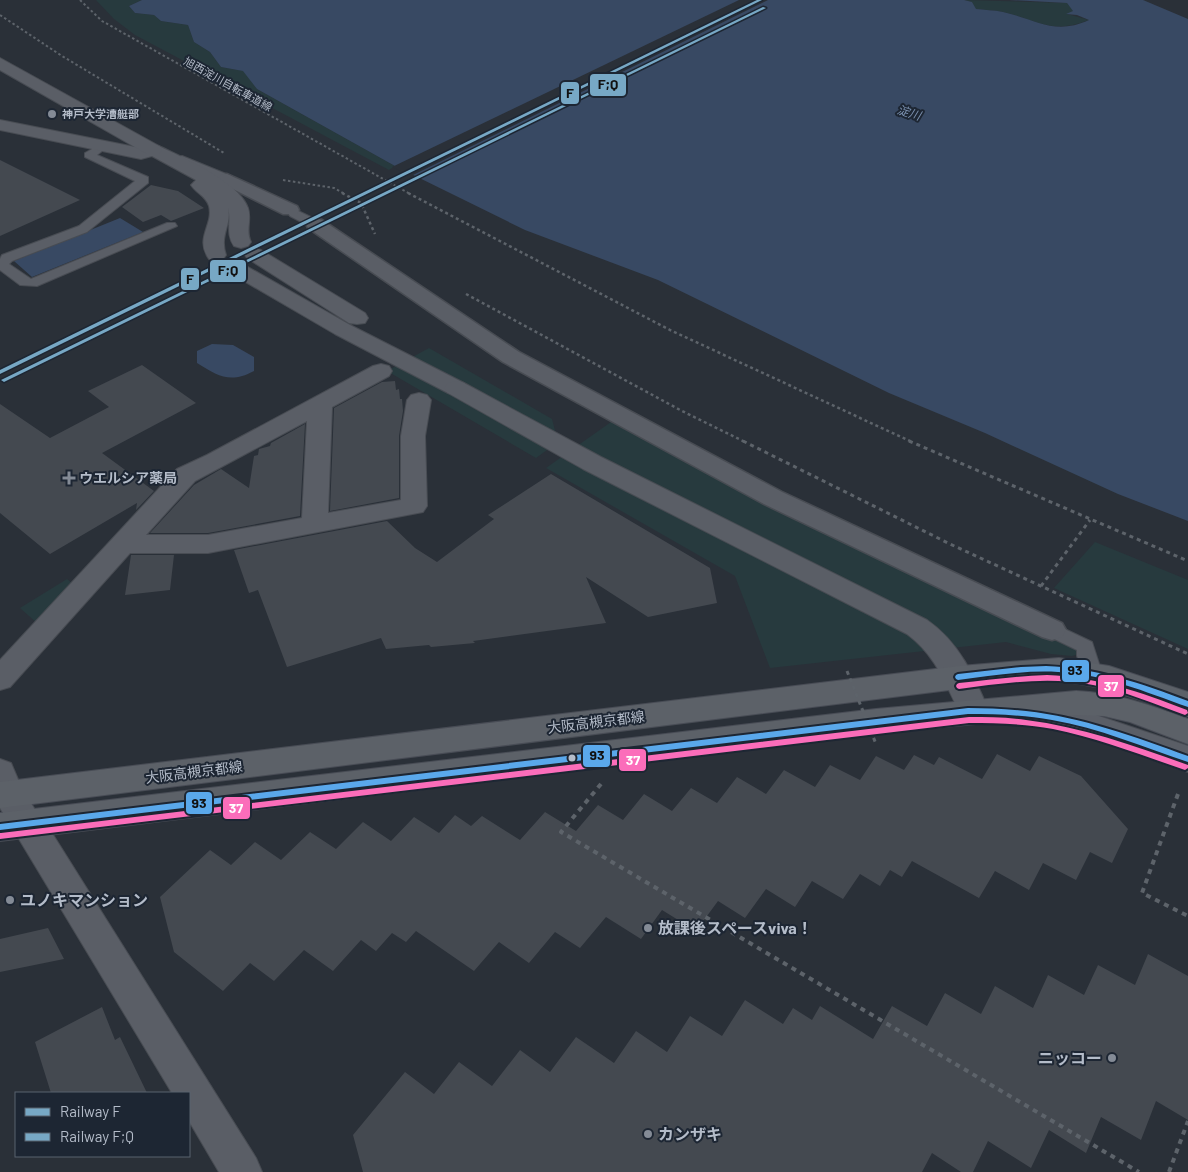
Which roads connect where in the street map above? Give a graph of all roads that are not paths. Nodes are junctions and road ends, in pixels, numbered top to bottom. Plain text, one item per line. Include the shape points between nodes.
1 (0, 63) edge
2 (0, 125) edge
3 (101, 147) junction
4 (153, 150) junction
5 (227, 179) joint
6 (292, 212) joint
7 (315, 224) joint
8 (172, 226) dead end
9 (381, 371) dead end
10 (456, 388) junction
11 (419, 400) dead end
12 (320, 406) junction
13 (315, 523) junction
14 (123, 544) junction
15 (1052, 630) joint
16 (1092, 673) junction
17 (960, 677) junction
18 (0, 679) edge
19 (1188, 704) edge
20 (981, 711) junction
21 (1188, 732) edge
22 (1188, 760) edge
23 (3, 787) edge
24 (14, 825) edge
25 (189, 1092) edge
26 (190, 1093) edge
27 (242, 1172) edge

1 - 4 street
2 - 3 street
3 - 4 street via 141,154
3 - 8 lane via 89,154 144,180 126,191 84,228 7,258 2,265 25,282 32,283
4 - 5 lane via 184,159
4 - 10 street via 183,165 232,199 239,210 236,233 247,248 395,343
4 - 10 street via 173,168 207,190 217,202 220,214 212,243 224,260 282,297
5 - 6 street
6 - 7 lane
7 - 15 street via 511,357 773,498
9 - 12 street
10 - 17 street via 592,463 917,627 940,645
11 - 13 street via 413,436 414,506
12 - 13 street
12 - 14 street via 186,475
13 - 14 street via 208,544
14 - 18 street
15 - 16 lane via 1086,647
16 - 17 main road, 大阪高槻京都線 via 1058,669
16 - 19 main road, 大阪高槻京都線 via 1150,689
17 - 20 street
17 - 23 main road, 大阪高槻京都線
20 - 21 main road via 1076,703 1104,704 1135,711
20 - 22 street via 1025,712 1068,720 1118,734
20 - 24 main road via 876,720
23 - 24 street
24 - 25 street
26 - 27 street

